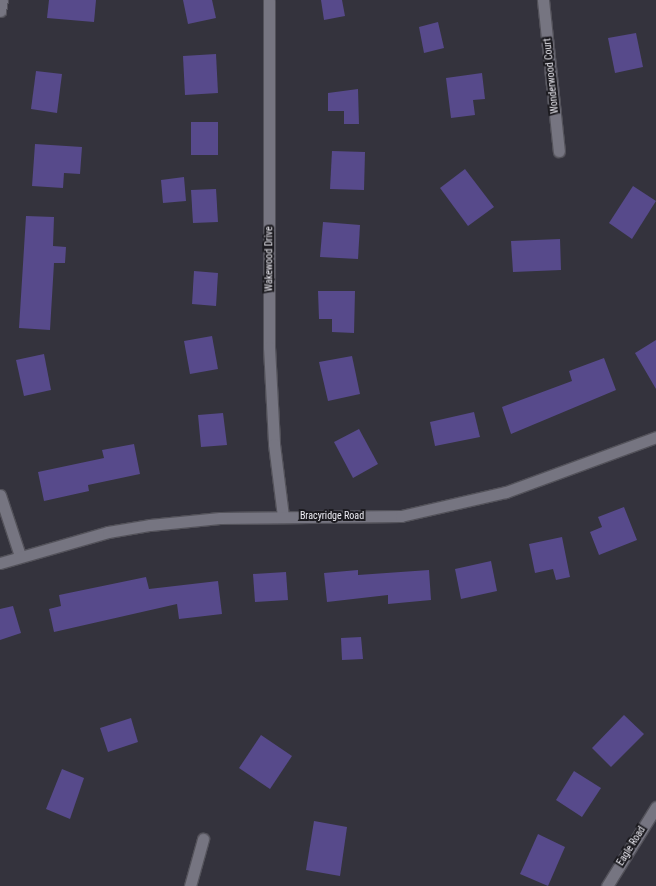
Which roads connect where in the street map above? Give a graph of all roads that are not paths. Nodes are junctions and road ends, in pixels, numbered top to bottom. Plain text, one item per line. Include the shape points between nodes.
1 (2, 0) edge
2 (269, 0) edge
3 (543, 0) edge
4 (0, 11) edge
5 (559, 151) dead end
6 (656, 437) edge
7 (0, 495) edge
8 (283, 516) junction
9 (20, 556) junction
10 (0, 562) edge
11 (656, 807) edge
12 (203, 839) dead end
13 (190, 886) edge
14 (607, 886) edge

1 - 4 street
2 - 8 street, Wakewood Drive via 269,347 274,444
3 - 5 street, Wonderwood Court
6 - 8 street, Bracyridge Road via 506,492 401,516
7 - 9 street
8 - 9 street, Bracyridge Road via 220,518 136,528
9 - 10 street, Bracyridge Road
11 - 14 street, Eagle Road
12 - 13 street

